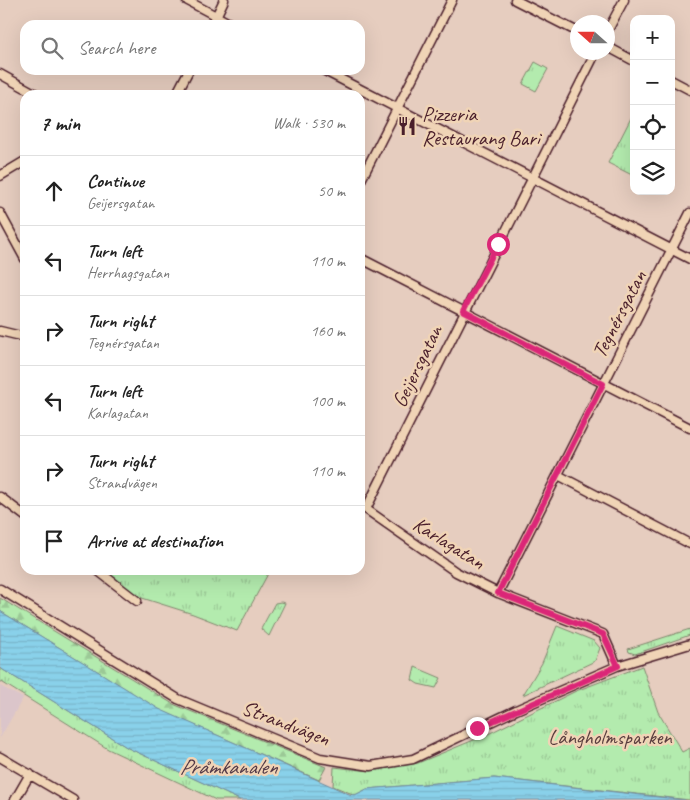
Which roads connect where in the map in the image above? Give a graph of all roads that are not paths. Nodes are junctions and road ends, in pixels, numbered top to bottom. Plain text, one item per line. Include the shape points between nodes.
1 (186, 0) edge
2 (224, 0) edge
3 (452, 0) edge
4 (515, 0) edge
5 (624, 0) edge
6 (217, 17) junction
7 (615, 17) edge
8 (215, 20) edge
9 (223, 20) edge
10 (570, 28) edge
11 (615, 51) edge
12 (592, 60) edge
13 (632, 60) edge
14 (0, 74) edge
15 (186, 75) edge
16 (333, 75) edge
17 (675, 82) edge
18 (29, 90) edge
19 (179, 90) edge
20 (361, 90) edge
21 (690, 90) edge
22 (365, 92) edge
23 (398, 109) junction
24 (20, 164) edge
25 (365, 172) edge
26 (0, 176) edge
27 (532, 178) junction
28 (0, 213) edge
29 (690, 213) edge
30 (20, 250) edge
31 (672, 250) junction
32 (690, 259) edge
33 (365, 261) edge
34 (463, 311) junction
35 (0, 331) edge
36 (20, 335) edge
37 (603, 384) junction
38 (690, 428) edge
39 (558, 475) junction
40 (0, 496) edge
41 (365, 503) edge
42 (365, 508) edge
43 (20, 512) edge
44 (690, 544) edge
45 (103, 575) edge
46 (0, 589) edge
47 (498, 593) junction
48 (137, 601) dead end
49 (690, 644) edge
50 (618, 666) junction
51 (0, 758) edge
52 (30, 774) junction
53 (15, 800) edge
54 (74, 800) edge

1 - 6 street
2 - 6 street
3 - 23 street
4 - 10 street
5 - 7 street
6 - 8 street
6 - 9 street
11 - 13 street
12 - 27 street, Geijersgatan
14 - 18 street
15 - 19 street
16 - 20 street
17 - 21 street
22 - 23 street
23 - 25 street
23 - 27 street
24 - 26 street
27 - 31 street
27 - 34 street, Geijersgatan
28 - 30 street
29 - 31 street, Tegnérsgatan
31 - 32 street
31 - 37 street, Tegnérsgatan
33 - 34 street
34 - 37 street
34 - 41 street, Geijersgatan
35 - 36 street
37 - 38 street
37 - 39 street, Tegnérsgatan
39 - 44 street
39 - 47 street, Tegnérsgatan
40 - 43 street
42 - 47 street, Karlagatan via 456,572
45 - 48 street
46 - 50 street, Strandvägen via 178,699 320,758 371,766 413,759
47 - 50 street, Karlagatan via 603,634
49 - 50 street, Strandvägen
51 - 52 street
52 - 53 street
52 - 54 street

